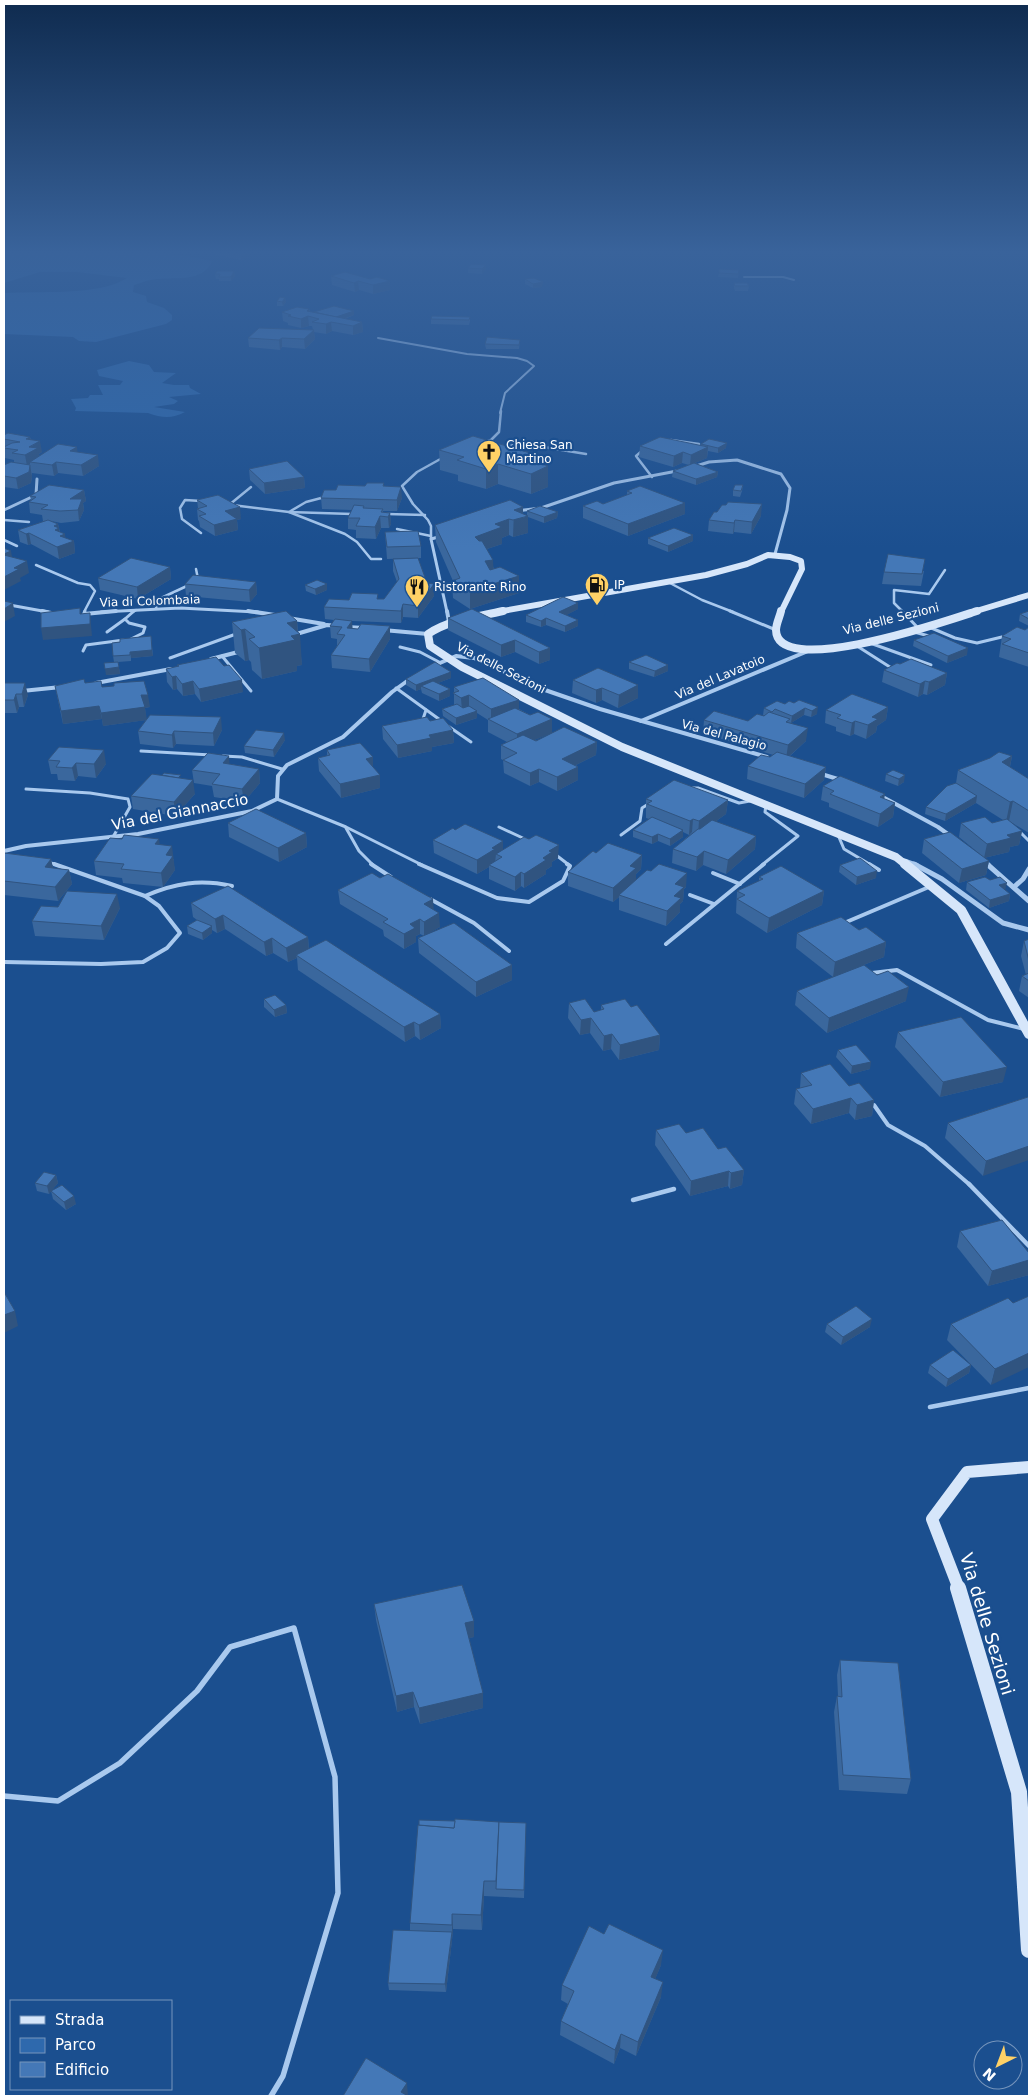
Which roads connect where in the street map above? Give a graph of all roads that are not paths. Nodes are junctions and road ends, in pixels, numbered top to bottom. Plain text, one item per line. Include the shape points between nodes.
1 (449, 352) edge
2 (666, 440) edge
3 (483, 442) edge
4 (699, 444) edge
5 (647, 447) edge
6 (498, 449) edge
7 (586, 454) dead end
8 (446, 456) dead end
9 (690, 467) edge
10 (681, 470) edge
11 (652, 477) junction
12 (37, 479) edge
13 (251, 487) edge
14 (331, 496) edge
15 (208, 502) edge
16 (222, 504) edge
17 (229, 505) junction
18 (4, 510) edge
19 (289, 512) junction
20 (512, 512) edge
21 (359, 514) edge
22 (378, 514) edge
23 (427, 516) junction
24 (4, 520) edge
25 (29, 522) dead end
26 (397, 528) dead end
27 (201, 533) edge
28 (449, 533) edge
29 (431, 538) junction
30 (4, 540) edge
31 (17, 546) edge
32 (775, 554) junction
33 (381, 559) dead end
34 (36, 565) dead end
35 (196, 569) dead end
36 (945, 570) dead end
37 (198, 581) edge
38 (666, 581) junction
39 (190, 585) edge
40 (1029, 595) edge
41 (4, 604) edge
42 (156, 608) junction
43 (137, 609) junction
44 (61, 614) edge
45 (84, 614) junction
46 (77, 615) edge
47 (281, 616) junction
48 (125, 619) junction
49 (274, 619) edge
50 (450, 623) junction
51 (327, 625) junction
52 (920, 629) junction
53 (776, 630) junction
54 (107, 632) dead end
55 (241, 632) edge
56 (428, 634) junction
57 (1013, 635) edge
58 (291, 636) edge
59 (936, 638) edge
60 (869, 643) junction
61 (855, 645) junction
62 (400, 646) dead end
63 (248, 649) edge
64 (83, 651) dead end
65 (808, 651) junction
66 (222, 656) junction
67 (170, 658) dead end
68 (447, 658) junction
69 (204, 661) edge
70 (439, 662) junction
71 (931, 665) edge
72 (175, 668) edge
73 (895, 670) edge
74 (425, 671) edge
75 (417, 675) edge
76 (110, 681) junction
77 (92, 684) edge
78 (65, 687) edge
79 (396, 688) junction
80 (111, 689) edge
81 (20, 691) edge
82 (250, 691) dead end
83 (426, 710) junction
84 (640, 721) junction
85 (421, 724) edge
86 (471, 742) dead end
87 (140, 751) dead end
88 (769, 758) edge
89 (282, 769) junction
90 (814, 771) edge
91 (850, 783) edge
92 (689, 788) edge
93 (26, 790) dead end
94 (876, 794) edge
95 (277, 799) junction
96 (656, 799) edge
97 (755, 800) junction
98 (767, 805) junction
99 (346, 827) junction
100 (499, 828) dead end
101 (1021, 833) edge
102 (838, 834) junction
103 (621, 835) dead end
104 (113, 837) junction
105 (1029, 841) edge
106 (531, 842) edge
107 (959, 843) edge
108 (4, 852) edge
109 (10, 855) edge
110 (555, 855) edge
111 (896, 857) junction
112 (980, 858) edge
113 (42, 861) edge
114 (1029, 869) edge
115 (879, 870) edge
116 (712, 873) dead end
117 (396, 880) edge
118 (740, 884) junction
119 (232, 886) edge
120 (931, 886) junction
121 (1014, 887) junction
122 (422, 894) edge
123 (690, 895) dead end
124 (145, 896) junction
125 (1029, 901) edge
126 (714, 904) junction
127 (844, 923) edge
128 (1029, 930) edge
129 (666, 944) dead end
130 (509, 951) dead end
131 (4, 962) edge
132 (872, 973) edge
133 (1028, 1032) edge
134 (874, 1105) edge
135 (674, 1189) dead end
136 (634, 1200) dead end
137 (1029, 1246) edge
138 (1029, 1388) edge
139 (930, 1407) dead end
140 (1029, 1467) edge
141 (4, 1796) edge
142 (1029, 1950) edge
143 (271, 2096) edge

1 - 3 lane via 517,358 534,366 505,393 499,432 491,440
2 - 4 lane
5 - 11 lane via 636,456
6 - 7 lane via 519,443
8 - 23 lane via 417,472 402,486 416,507
9 - 32 street via 737,460 780,474 790,488
10 - 11 street
11 - 20 street via 614,482 541,508
12 - 18 street via 36,495
13 - 17 lane
14 - 19 lane via 306,502
15 - 27 lane via 185,500 180,508 182,519
16 - 17 lane
17 - 19 lane
19 - 21 lane
19 - 33 lane via 299,519 338,530 353,539 371,559
22 - 23 lane
23 - 29 lane via 432,527
24 - 25 lane
26 - 29 lane
28 - 29 street
29 - 50 street
30 - 31 lane
32 - 38 street, Via delle Sezioni via 706,575
32 - 53 street via 801,562 802,569
34 - 45 lane via 90,585 95,591 86,604
35 - 37 lane
36 - 52 lane via 928,594 894,590 894,603
38 - 50 street, Via delle Sezioni
38 - 53 lane via 702,600
39 - 42 lane via 159,599
40 - 52 street, Via delle Sezioni
41 - 44 street
42 - 43 street, Via di Colombaia
42 - 47 street, Via di Colombaia via 244,610
43 - 45 street, Via di Colombaia
43 - 48 lane
45 - 46 street, Via di Colombaia
47 - 49 lane
47 - 51 street, Via di Colombaia
48 - 54 lane
48 - 64 lane via 144,627 143,633 134,638 86,646
50 - 56 street, Via delle Sezioni
51 - 56 street, Via di Colombaia
51 - 58 street
52 - 57 lane via 977,643
52 - 59 lane
52 - 60 street, Via delle Sezioni
53 - 65 street, Via delle Sezioni via 786,645
55 - 67 lane
56 - 68 street, Via delle Sezioni via 430,646
60 - 61 street, Via delle Sezioni
60 - 71 lane
61 - 65 street, Via delle Sezioni
61 - 73 lane
62 - 70 lane
63 - 66 street
65 - 84 street, Via del Lavatoio
66 - 69 street
66 - 82 lane
68 - 70 street
68 - 84 street, Via del Palagio via 476,658 543,690
68 - 97 street, Via delle Sezioni via 622,747
70 - 74 street
72 - 76 street
75 - 79 street
76 - 77 street
76 - 80 lane
78 - 81 street
79 - 83 lane
79 - 89 street via 343,737 309,752
83 - 85 lane
83 - 86 lane
84 - 88 street, Via del Palagio
87 - 89 lane via 242,757
89 - 95 street via 276,781
90 - 91 street
92 - 97 lane via 698,788 740,803
93 - 104 lane via 90,793 128,799 130,807
94 - 107 street via 938,827
95 - 99 lane
95 - 104 street, Via del Giannaccio via 252,811
96 - 103 lane via 642,808 640,821
97 - 98 street, Via delle Sezioni
98 - 102 street, Via delle Sezioni
98 - 118 lane via 765,812 798,836
99 - 110 lane via 429,869 497,898 529,902 563,880 570,866
99 - 117 lane via 355,846 371,866
100 - 106 lane
101 - 105 lane
102 - 111 street, Via delle Sezioni
102 - 115 lane via 844,849
104 - 108 street, Via del Giannaccio via 26,846
108 - 109 lane
111 - 120 street, Via delle Sezioni
111 - 128 street via 914,863 957,889 1004,924
112 - 121 street
113 - 124 lane
114 - 121 street
116 - 118 lane
118 - 126 lane
119 - 124 lane via 192,880
120 - 127 lane
120 - 133 street, Via delle Sezioni via 961,910
121 - 125 street
122 - 130 lane via 474,923
123 - 126 lane
124 - 131 lane via 159,906 180,933 167,948 143,962
126 - 129 lane
132 - 133 lane via 897,970 988,1020
134 - 137 lane via 888,1125 924,1146 968,1183
135 - 136 lane
138 - 139 lane
140 - 142 street, Via delle Sezioni via 967,1472 932,1519 953,1570 1019,1792
141 - 143 lane via 58,1801 120,1763 197,1691 230,1647 294,1628 335,1777 338,1893 283,2076

